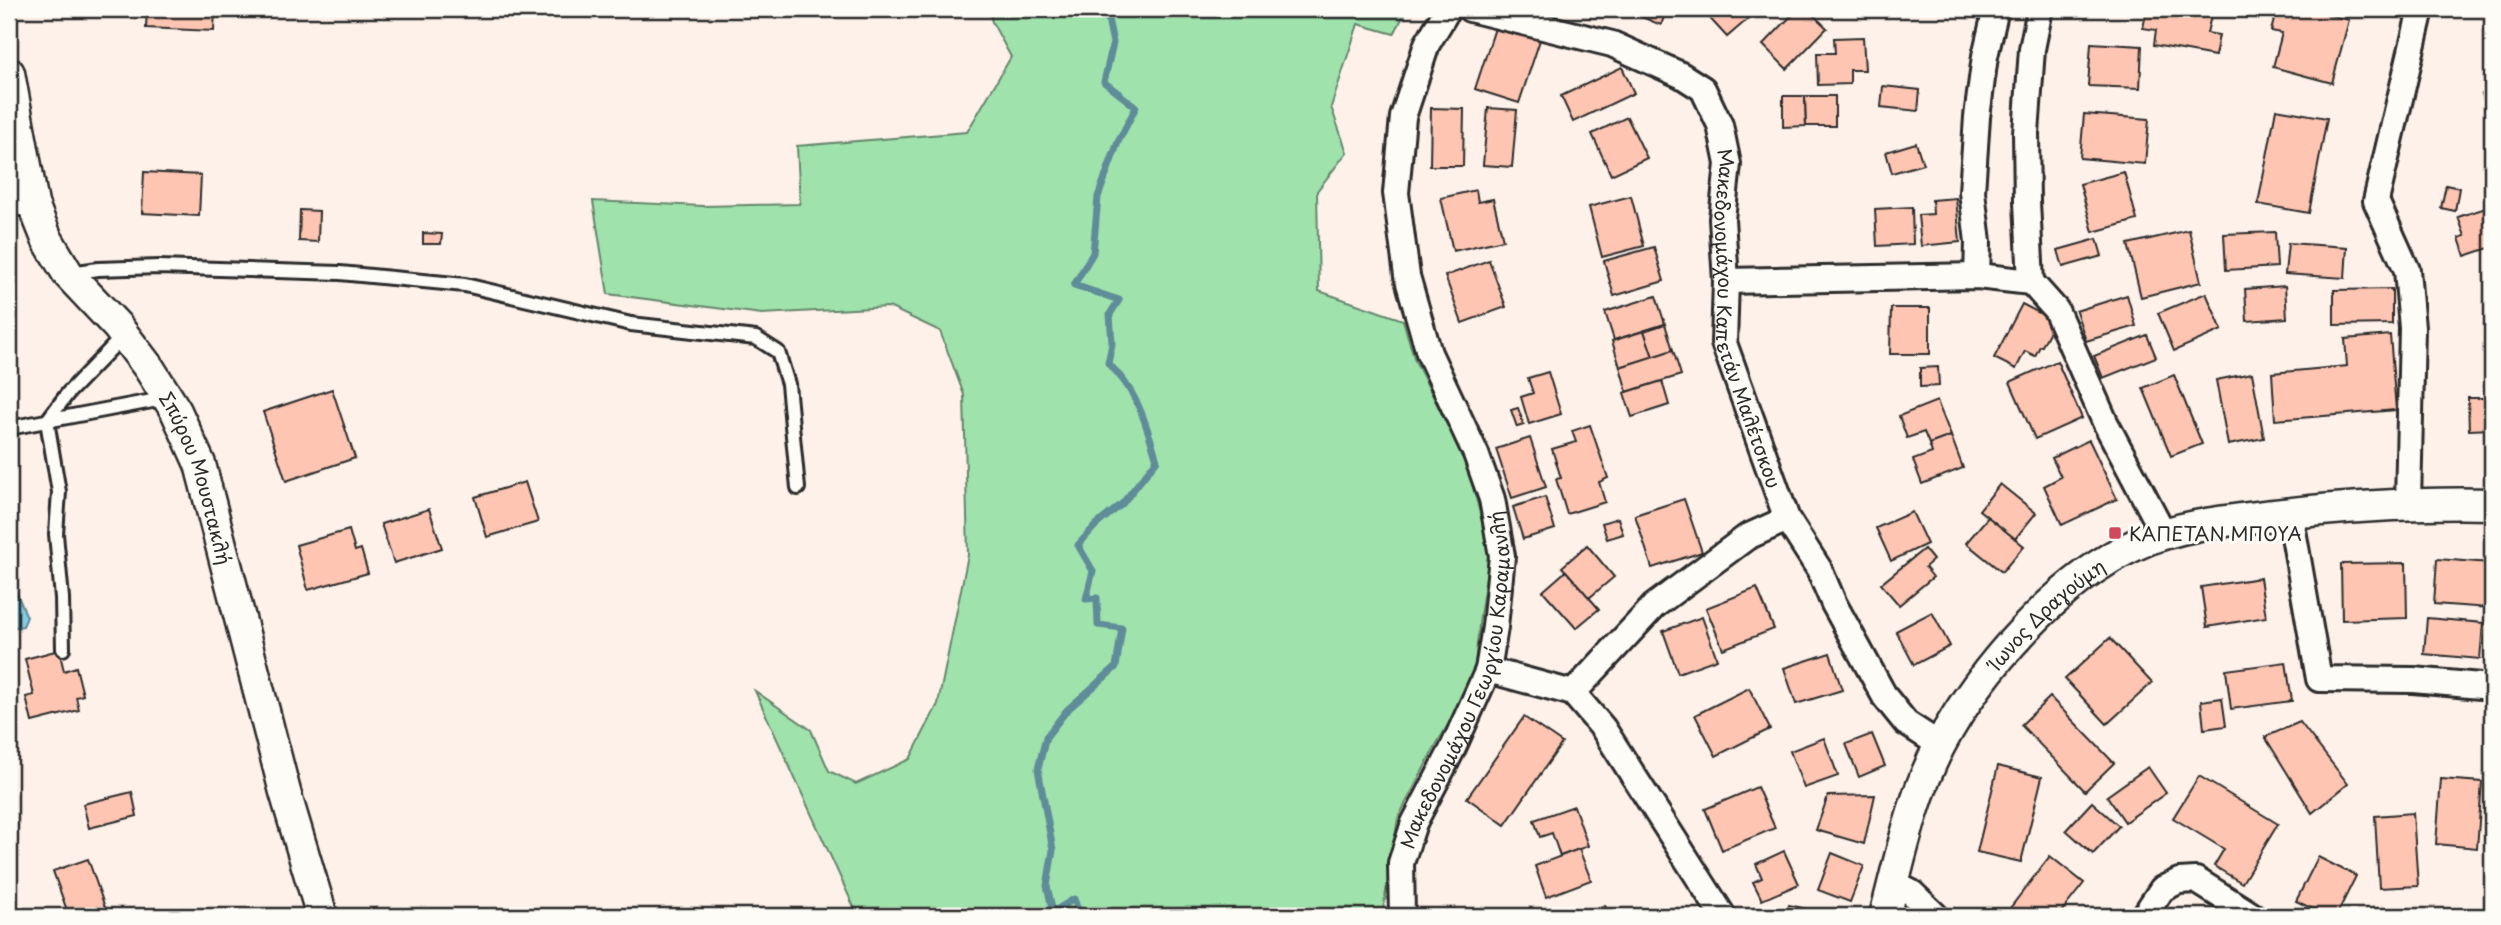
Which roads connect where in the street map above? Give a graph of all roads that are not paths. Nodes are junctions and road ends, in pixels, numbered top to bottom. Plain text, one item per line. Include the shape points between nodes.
1 (1448, 9) edge
2 (1470, 9) edge
3 (1996, 9) edge
4 (2040, 9) edge
5 (2421, 9) edge
6 (9, 73) edge
7 (21, 203) edge
8 (68, 274) junction
9 (1977, 276) junction
10 (1726, 281) junction
11 (2031, 282) junction
12 (124, 335) junction
13 (169, 398) junction
14 (47, 421) junction
15 (9, 428) edge
16 (798, 488) dead end
17 (2408, 503) junction
18 (2492, 504) edge
19 (2290, 513) junction
20 (1787, 519) junction
21 (2164, 534) junction
22 (63, 649) dead end
23 (1488, 670) junction
24 (2492, 687) edge
25 (1573, 693) junction
26 (1940, 745) junction
27 (1894, 884) junction
28 (322, 916) edge
29 (1402, 916) edge
30 (1723, 916) edge
31 (1885, 916) edge
32 (1936, 916) edge
33 (2144, 916) edge
34 (2253, 916) edge

1 - 23 street, Μακεδονομάχου Γεωργίου Καραμανλή via 1427,44 1403,117 1396,193 1407,276 1429,353 1492,499 1502,556
2 - 10 street, Μακεδονομάχου Καπετάν Μαλέτσκου via 1612,44 1703,89 1720,125 1728,164 1722,219
3 - 9 street via 1977,117 1972,192
4 - 11 street via 2026,133
5 - 17 street via 2376,201 2407,270 2412,328
6 - 7 street, Σπύρου Μουστακλή
7 - 8 street, Σπύρου Μουστακλή
8 - 12 street, Σπύρου Μουστακλή
8 - 16 lane via 159,267 340,273 465,285 631,324 756,338 778,352 788,384
9 - 10 street
9 - 11 street
10 - 20 street, Μακεδονομάχου Καπετάν Μαλέτσκου via 1724,343
11 - 21 street via 2056,310 2105,422
12 - 13 street, Σπύρου Μουστακλή
12 - 14 lane
13 - 14 lane
13 - 28 street, Σπύρου Μουστακλή via 200,464
14 - 15 lane
14 - 22 lane via 59,492 56,534
17 - 18 street, Ίωνος Δραγούμη
17 - 19 street, Ίωνος Δραγούμη
19 - 21 street, Ίωνος Δραγούμη
19 - 24 street via 2319,679
20 - 25 street via 1747,537 1654,606
20 - 26 street, Μακεδονομάχου Καπετάν Μαλέτσκου via 1819,569 1885,697 1906,723
21 - 26 street, Ίωνος Δραγούμη via 2138,543 2096,568 2036,617 1983,681
23 - 25 street
23 - 29 street, Μακεδονομάχου Γεωργίου Καραμανλή via 1414,823 1401,863
25 - 30 street via 1603,728
26 - 27 street, Ίωνος Δραγούμη via 1913,815
27 - 31 street, Ίωνος Δραγούμη
27 - 32 street via 1912,893
33 - 34 street via 2162,890 2179,881 2196,880

